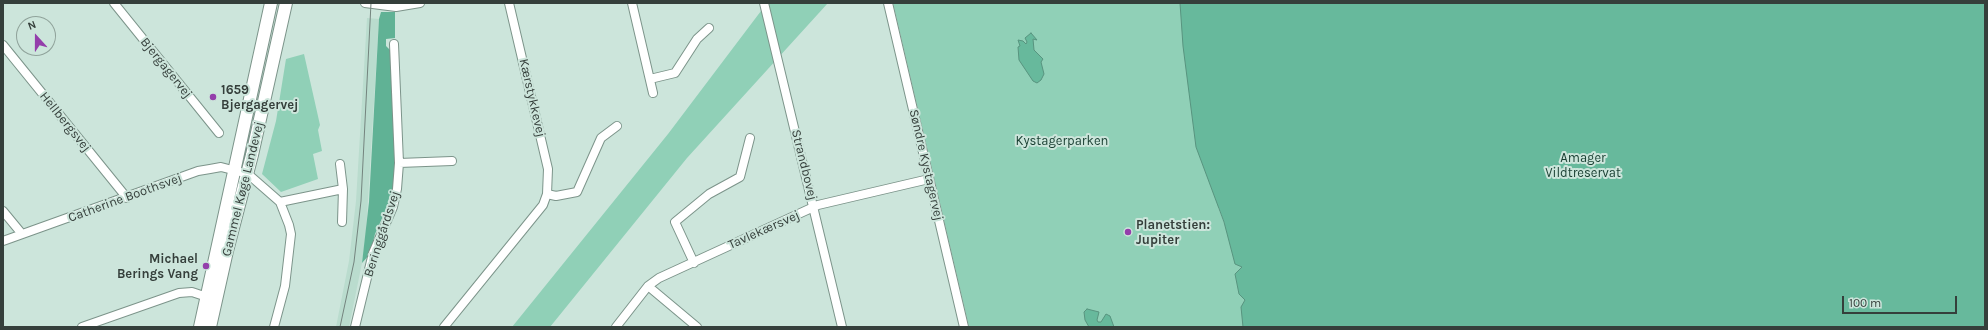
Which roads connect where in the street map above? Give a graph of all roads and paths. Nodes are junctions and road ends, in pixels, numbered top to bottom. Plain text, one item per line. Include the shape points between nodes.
1 (114, 3) edge
2 (271, 3) edge
3 (286, 3) edge
4 (365, 3) edge
5 (509, 3) edge
6 (632, 3) edge
7 (764, 3) edge
8 (888, 3) edge
9 (414, 4) edge
10 (709, 28) dead end
11 (394, 44) dead end
12 (3, 45) edge
13 (650, 79) junction
14 (653, 92) dead end
15 (617, 126) dead end
16 (219, 133) dead end
17 (750, 138) dead end
18 (452, 161) dead end
19 (340, 164) dead end
20 (399, 164) junction
21 (235, 170) junction
22 (248, 174) junction
23 (929, 179) junction
24 (343, 188) junction
25 (547, 194) junction
26 (126, 198) junction
27 (280, 202) junction
28 (814, 206) junction
29 (3, 211) edge
30 (342, 222) dead end
31 (22, 234) junction
32 (3, 241) edge
33 (694, 263) junction
34 (648, 286) junction
35 (207, 297) junction
36 (82, 327) edge
37 (200, 327) edge
38 (210, 327) edge
39 (274, 327) edge
40 (355, 327) edge
41 (444, 327) edge
42 (616, 327) edge
43 (697, 327) edge
44 (842, 327) edge
45 (964, 327) edge

1 - 16 street, Bjergagervej
2 - 21 main road, Gammel Køge Landevej
3 - 22 main road, Gammel Køge Landevej
4 - 9 street via 381,6
5 - 25 street, Kærstykkevej via 548,168
6 - 13 street
7 - 28 street, Strandbovej
8 - 23 street, Søndre Kystagervej
10 - 13 street via 697,39 675,73
11 - 20 street, Beringgårdsvej
12 - 26 street, Hellbergsvej
13 - 14 street
15 - 25 street via 601,138 577,192 556,196
17 - 33 street via 740,177 709,194 675,222
18 - 20 street
19 - 24 street
20 - 40 street, Beringgårdsvej via 393,207 373,253
21 - 22 street, Catherine Boothsvej
21 - 26 street, Catherine Boothsvej via 221,167 198,171
21 - 35 main road, Gammel Køge Landevej
22 - 27 street
22 - 38 main road, Gammel Køge Landevej
23 - 28 street, Tavlekærsvej
23 - 45 street, Søndre Kystagervej
24 - 27 street
24 - 30 street
25 - 41 street, Kærstykkevej via 543,205
26 - 31 street, Catherine Boothsvej
27 - 39 street via 291,234 285,286
28 - 33 street, Tavlekærsvej
28 - 44 street, Strandbovej
29 - 31 street
31 - 32 street, Catherine Boothsvej
33 - 34 street, Tavlekærsvej via 658,278
34 - 42 street, Tavlekærsvej
34 - 43 street
35 - 36 street via 192,292 179,293
35 - 37 main road, Gammel Køge Landevej

